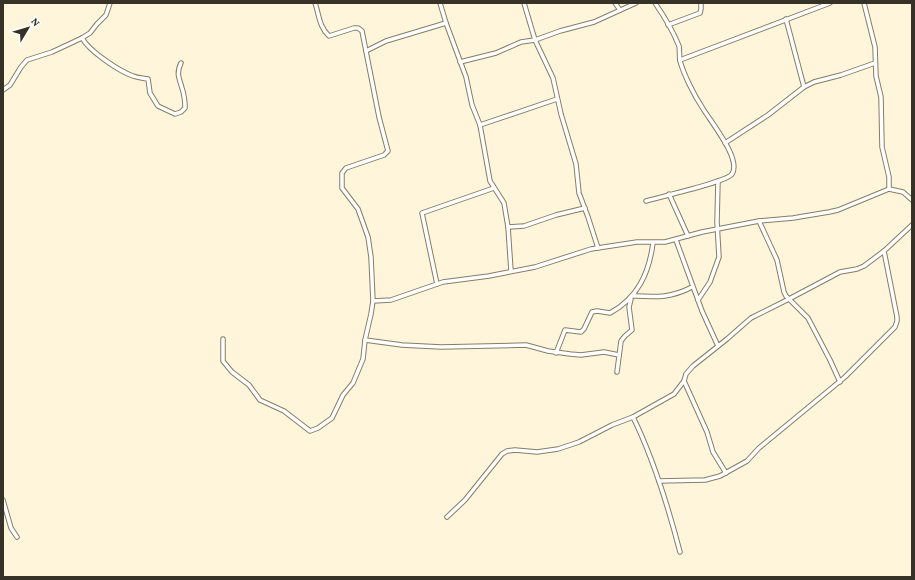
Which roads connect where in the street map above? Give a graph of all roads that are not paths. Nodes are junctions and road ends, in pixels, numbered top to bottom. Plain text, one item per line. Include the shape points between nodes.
1 (110, 3) edge
2 (315, 3) edge
3 (441, 3) edge
4 (524, 3) edge
5 (615, 3) edge
6 (636, 3) edge
7 (655, 3) edge
8 (701, 3) edge
9 (830, 3) edge
10 (864, 3) edge
11 (620, 10) junction
12 (786, 19) junction
13 (446, 23) junction
14 (668, 25) junction
15 (82, 38) junction
16 (535, 40) junction
17 (366, 51) junction
18 (680, 60) junction
19 (460, 62) junction
20 (181, 63) dead end
21 (875, 63) junction
22 (804, 87) junction
23 (3, 90) edge
24 (558, 99) junction
25 (480, 125) junction
26 (725, 143) junction
27 (718, 181) junction
28 (494, 188) junction
29 (889, 190) junction
30 (669, 194) junction
31 (912, 200) edge
32 (646, 201) dead end
33 (585, 208) junction
34 (759, 221) junction
35 (912, 225) edge
36 (508, 227) junction
37 (717, 230) junction
38 (688, 236) junction
39 (676, 240) junction
40 (653, 242) junction
41 (598, 248) junction
42 (884, 251) junction
43 (511, 271) junction
44 (437, 284) junction
45 (692, 287) junction
46 (632, 297) junction
47 (698, 300) junction
48 (789, 300) junction
49 (373, 302) junction
50 (223, 339) dead end
51 (365, 340) junction
52 (718, 346) junction
53 (556, 353) junction
54 (619, 355) junction
55 (618, 372) dead end
56 (684, 381) junction
57 (840, 382) junction
58 (633, 417) junction
59 (726, 473) junction
60 (659, 481) junction
61 (3, 500) edge
62 (447, 517) dead end
63 (17, 537) dead end
64 (680, 552) dead end

1 - 15 street via 106,15
2 - 17 street via 327,34 331,36 358,28 363,33
3 - 13 street
4 - 16 street
5 - 11 street
6 - 11 street
7 - 14 street
8 - 14 street via 700,13
9 - 12 street
10 - 21 street
11 - 16 street via 594,22
12 - 18 street
12 - 22 street
13 - 17 street via 386,41
13 - 19 street
14 - 18 street via 680,48
15 - 20 street via 92,50 114,65 131,75 148,79 150,93 158,106 176,114 185,108 177,71
15 - 23 street via 27,60 10,85
16 - 19 street via 521,42 496,53
16 - 24 street via 553,78
17 - 49 street via 388,151 384,155 344,170 341,184 343,191 358,209 368,237
18 - 26 street via 702,106
19 - 25 street
21 - 22 street
21 - 29 street via 881,97 882,147 889,177
22 - 26 street via 768,115
24 - 25 street
24 - 33 street via 576,164 578,193
25 - 28 street via 488,173
26 - 27 street via 735,168 730,176
27 - 30 street
27 - 37 street
28 - 36 street via 504,203
28 - 44 street via 422,213
29 - 31 street via 903,192
29 - 34 street via 838,210
30 - 32 street
30 - 38 street
33 - 36 street via 524,226
33 - 41 street
34 - 37 street
34 - 48 street via 777,260 782,286
35 - 42 street
36 - 43 street
37 - 38 street
37 - 47 street via 720,252 718,263
38 - 39 street
39 - 40 street
39 - 45 street
40 - 41 street
40 - 46 street via 650,260
41 - 43 street via 577,252 535,267
42 - 48 street via 864,266 840,272
42 - 57 street via 895,301 895,327
43 - 44 street
44 - 49 street via 392,300
45 - 46 street via 665,297
45 - 47 street
46 - 53 street via 610,313 592,312 581,332 565,330
46 - 54 street via 629,306 632,330 623,338
47 - 52 street
48 - 52 street via 751,318
48 - 57 street via 808,318
49 - 51 street
50 - 51 street via 223,361 232,372 249,385 260,400 284,411 310,431 332,418 343,395 354,383 363,359
51 - 53 street via 441,347 526,345
52 - 56 street via 693,366
53 - 54 street via 581,355 604,352
54 - 55 street
56 - 58 street via 674,394
56 - 59 street via 712,452
57 - 59 street via 749,459
58 - 60 street
58 - 62 street via 558,449 538,452 507,451
59 - 60 street via 705,480
60 - 64 street
61 - 63 street via 11,528

